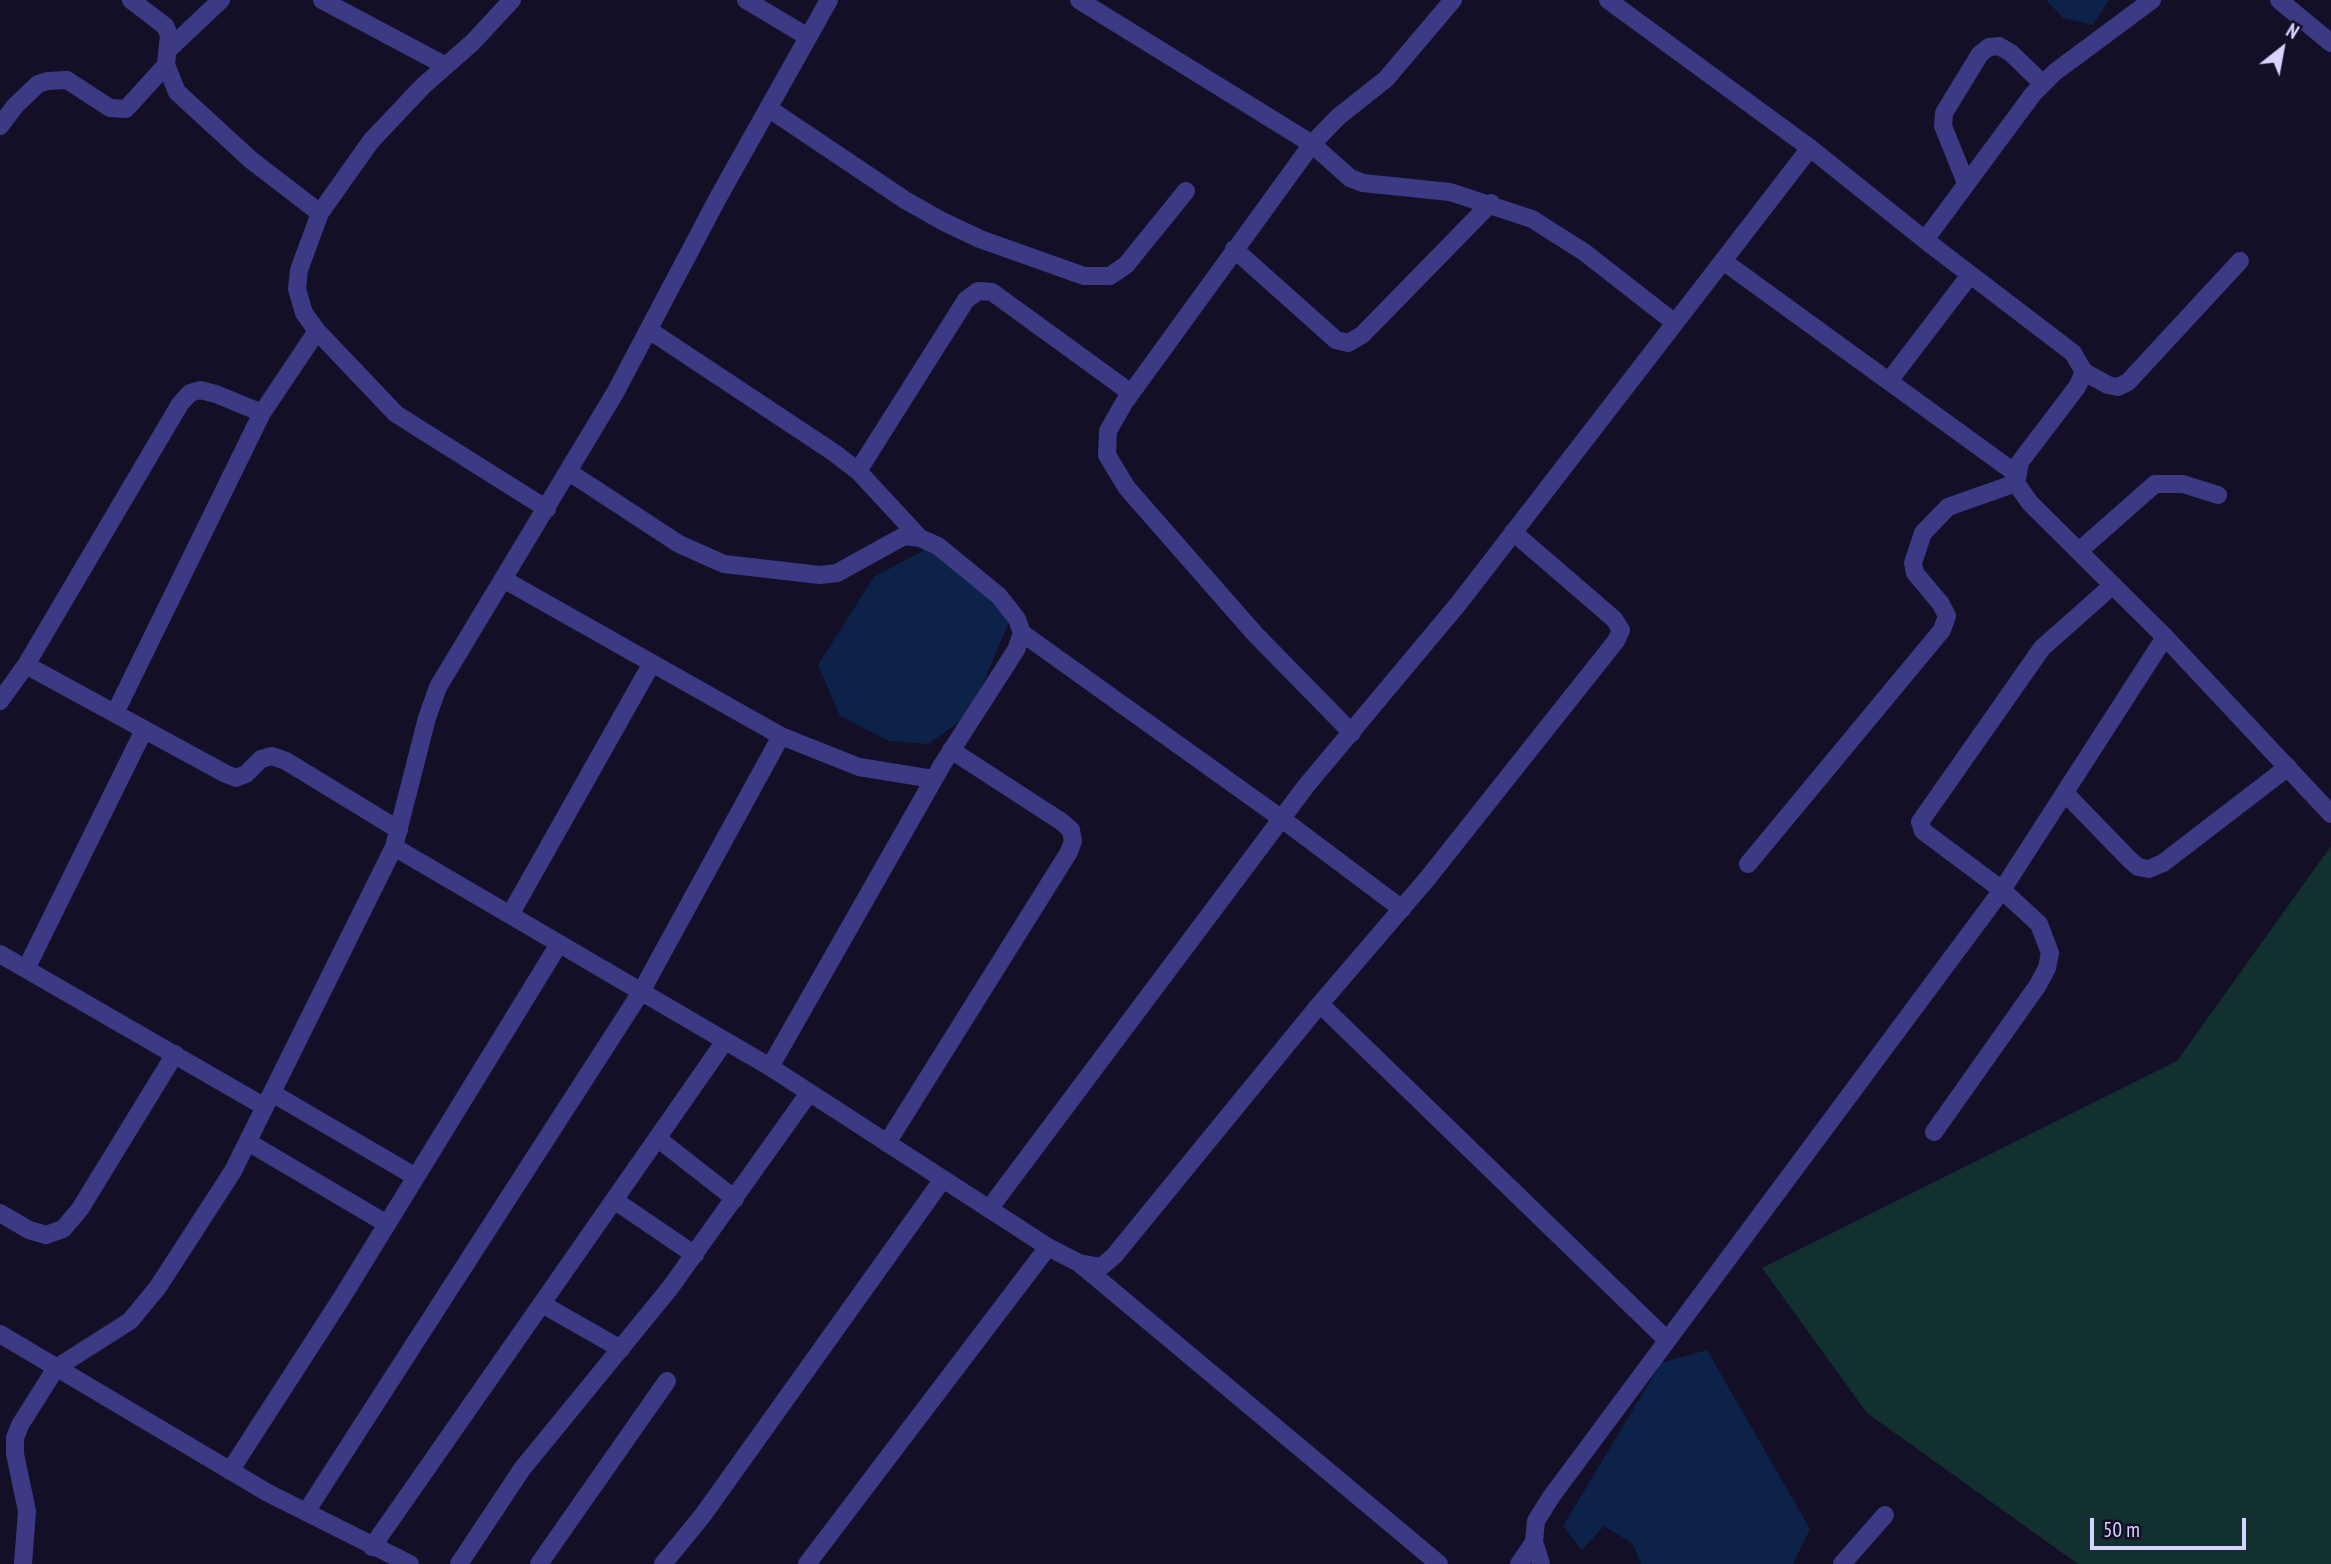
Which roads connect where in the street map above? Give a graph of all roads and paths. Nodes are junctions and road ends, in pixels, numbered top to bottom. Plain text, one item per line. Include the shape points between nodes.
1 (131, 0) edge
2 (221, 0) edge
3 (322, 0) edge
4 (512, 0) edge
5 (746, 0) edge
6 (828, 0) edge
7 (1079, 0) edge
8 (1453, 0) edge
9 (1609, 0) edge
10 (2152, 0) edge
11 (2279, 0) edge
12 (808, 37) junction
13 (2331, 43) edge
14 (167, 57) junction
15 (446, 66) junction
16 (2043, 84) junction
17 (768, 108) junction
18 (0, 126) edge
19 (1311, 144) junction
20 (1810, 148) junction
21 (1966, 183) junction
22 (1186, 191) dead end
23 (1491, 203) junction
24 (320, 213) junction
25 (1924, 240) junction
26 (1234, 249) junction
27 (1723, 261) junction
28 (2240, 261) dead end
29 (1970, 275) junction
30 (1675, 323) junction
31 (649, 330) junction
32 (317, 331) junction
33 (2084, 372) junction
34 (1889, 381) junction
35 (1131, 393) junction
36 (262, 413) junction
37 (858, 471) junction
38 (569, 472) junction
39 (2017, 479) junction
40 (2218, 495) dead end
41 (547, 509) junction
42 (1513, 532) junction
43 (920, 538) junction
44 (2079, 551) junction
45 (503, 579) junction
46 (2113, 585) junction
47 (1022, 633) junction
48 (2165, 637) junction
49 (652, 663) junction
50 (26, 665) junction
51 (0, 701) edge
52 (115, 713) junction
53 (144, 730) junction
54 (1352, 733) junction
55 (781, 736) junction
56 (951, 750) junction
57 (2288, 767) junction
58 (933, 779) junction
59 (2065, 793) junction
60 (2331, 814) edge
61 (1282, 819) junction
62 (397, 839) junction
63 (1748, 864) dead end
64 (2002, 890) junction
65 (1402, 909) junction
66 (510, 915) junction
67 (559, 944) junction
68 (0, 954) edge
69 (26, 969) junction
70 (641, 992) junction
71 (1320, 1004) junction
72 (724, 1041) junction
73 (175, 1054) junction
74 (770, 1068) junction
75 (809, 1093) junction
76 (269, 1100) junction
77 (1934, 1132) dead end
78 (657, 1138) junction
79 (248, 1142) junction
80 (887, 1143) junction
81 (416, 1177) junction
82 (943, 1179) junction
83 (735, 1199) junction
84 (614, 1200) junction
85 (989, 1209) junction
86 (0, 1213) edge
87 (387, 1224) junction
88 (1048, 1247) junction
89 (695, 1255) junction
90 (1079, 1264) junction
91 (542, 1304) junction
92 (0, 1334) edge
93 (1667, 1340) junction
94 (621, 1349) junction
95 (56, 1368) junction
96 (667, 1381) dead end
97 (230, 1471) junction
98 (306, 1513) junction
99 (1885, 1515) dead end
100 (1534, 1542) junction
101 (372, 1547) junction
102 (23, 1564) edge
103 (410, 1564) edge
104 (459, 1564) edge
105 (539, 1564) edge
106 (663, 1564) edge
107 (807, 1564) edge
108 (1439, 1564) edge
109 (1519, 1564) edge
110 (1541, 1564) edge
111 (1842, 1564) edge

1 - 14 street via 165,26
2 - 14 street
3 - 15 street
4 - 15 street
5 - 12 street
6 - 12 street
7 - 19 street
8 - 19 street via 1386,79
9 - 20 street
10 - 16 street
11 - 13 street
12 - 17 street
14 - 18 street via 126,109 110,108 67,80 47,81 15,106
14 - 24 street via 177,92 195,112
15 - 24 street via 371,141
16 - 21 street
16 - 21 street via 1999,46 1980,54 1944,113 1943,125
17 - 22 street via 942,221 1084,276 1110,276 1126,265
17 - 31 street
19 - 23 street via 1350,178 1363,183 1450,192
19 - 26 street
20 - 25 street
20 - 27 street
21 - 25 street
23 - 26 street via 1362,335 1348,343 1336,340
23 - 30 street via 1554,231
24 - 32 street via 299,270 297,289 304,313
25 - 29 street
26 - 35 street
27 - 30 street
27 - 34 street
28 - 33 street via 2128,382 2108,385
29 - 33 street via 2073,354
29 - 34 street
30 - 42 street
31 - 37 street
31 - 38 street
32 - 36 street
32 - 41 street via 396,414
33 - 39 street via 2020,462
34 - 39 street
35 - 37 street via 992,292 978,291 966,300
35 - 54 street via 1108,431 1107,455 1127,488 1255,634
36 - 50 street via 216,394 190,393
36 - 52 street
37 - 43 street
38 - 41 street
38 - 43 street via 679,544 724,564 837,573 904,536
39 - 44 street via 2030,503
39 - 63 street via 1948,506 1923,533 1913,564 1947,616 1942,630
40 - 44 street via 2183,484 2155,484
41 - 45 street
42 - 54 street
42 - 65 street via 1621,630
43 - 47 street via 938,546 999,596
44 - 46 street
45 - 49 street
45 - 62 street via 438,687 426,718
46 - 48 street
46 - 64 street via 2042,648 1920,822 1923,831
47 - 56 street via 1016,650
47 - 61 street
48 - 57 street
48 - 59 street
49 - 55 street
49 - 66 street
50 - 51 street
50 - 52 street
52 - 53 street
53 - 62 street via 236,778 261,759 272,756 286,761
53 - 69 street
54 - 61 street
55 - 58 street via 859,767
55 - 70 street
56 - 58 street
56 - 80 street via 1062,822 1071,830 1073,841
57 - 59 street via 2149,869 2129,859
57 - 60 street
58 - 74 street
59 - 64 street
61 - 65 street
61 - 85 street
62 - 66 street
62 - 76 street
64 - 77 street via 2039,924 2050,953 2047,968
64 - 93 street
65 - 71 street
66 - 67 street
67 - 70 street
67 - 81 street
68 - 69 street
69 - 73 street
70 - 72 street
70 - 98 street
71 - 90 street via 1114,1256 1101,1267
71 - 93 street
72 - 74 street
72 - 78 street
73 - 76 street
73 - 86 street via 80,1209 63,1229 46,1235
74 - 75 street
75 - 80 street
75 - 83 street
76 - 79 street
76 - 81 street
78 - 83 street
78 - 84 street
79 - 87 street
79 - 95 street via 177,1258 130,1321
80 - 82 street
81 - 87 street
82 - 85 street
82 - 106 street via 703,1515
83 - 89 street
84 - 89 street
84 - 91 street
85 - 88 street
87 - 97 street
88 - 90 street
88 - 107 street
89 - 94 street
90 - 108 street
91 - 94 street
91 - 101 street
92 - 95 street
93 - 100 street via 1551,1497 1536,1521
94 - 104 street via 522,1469
95 - 97 street
95 - 102 street via 15,1438 27,1511
96 - 105 street
97 - 98 street
98 - 101 street
99 - 111 street
100 - 109 street
100 - 110 street
101 - 103 street

